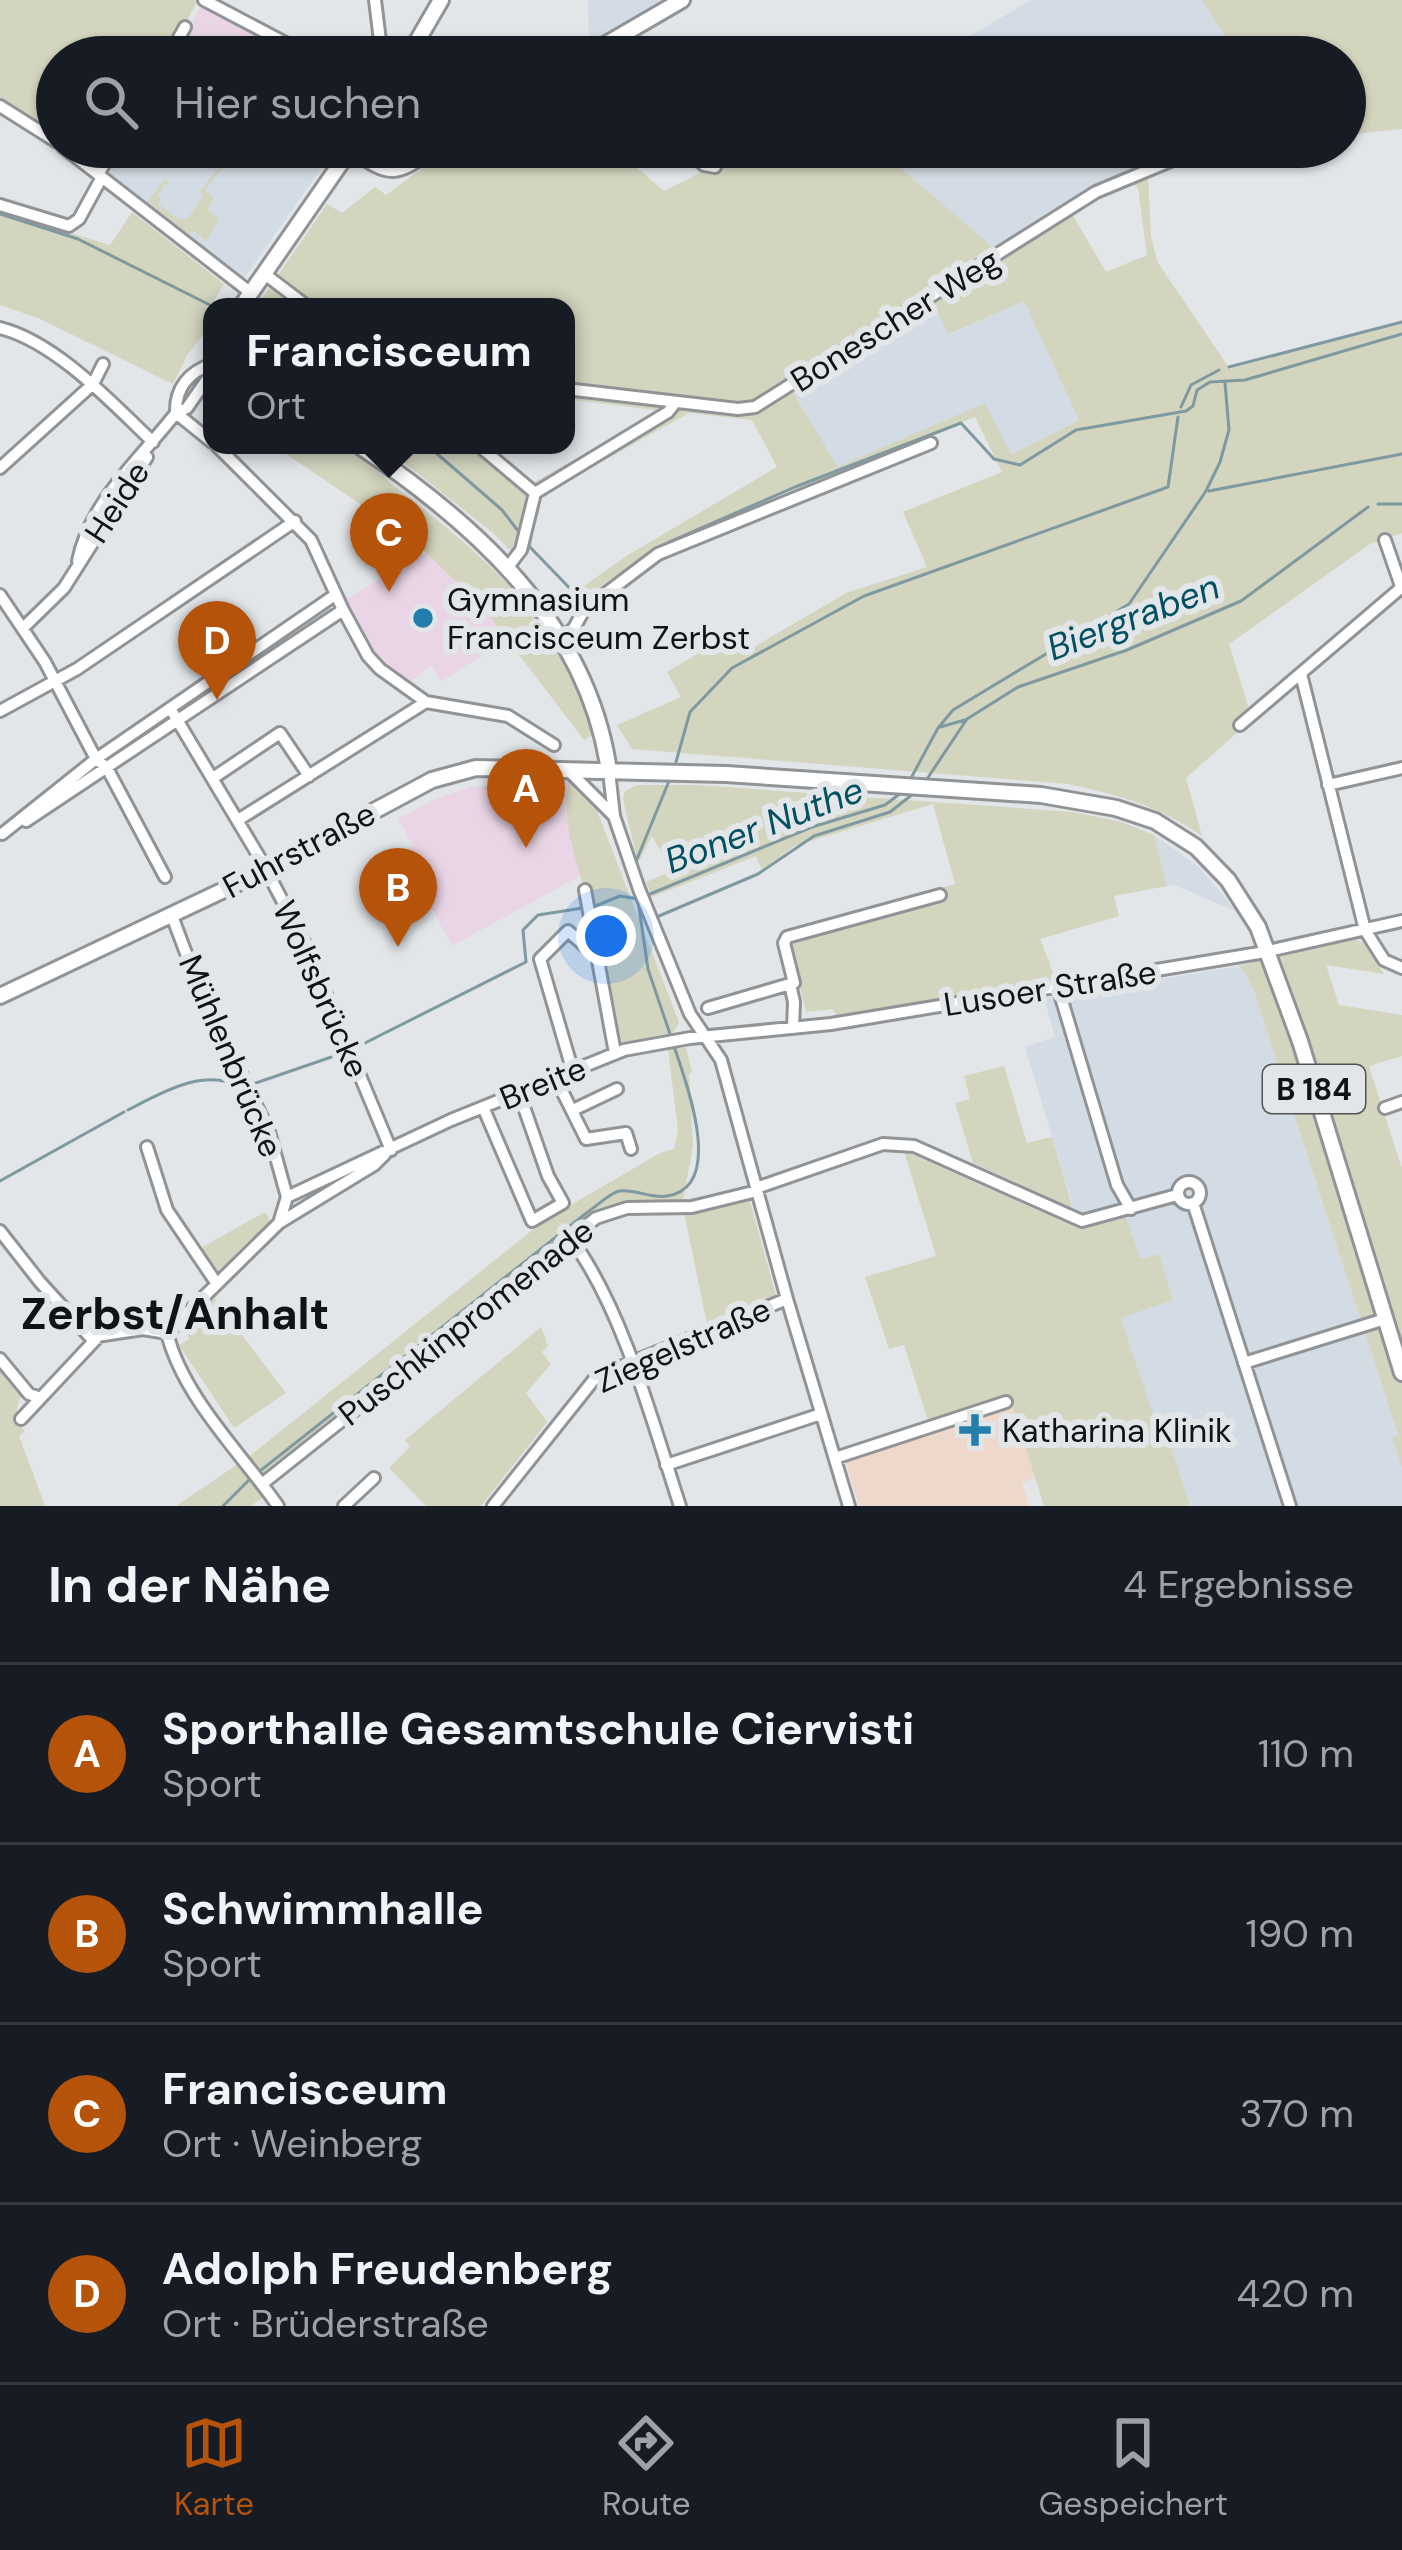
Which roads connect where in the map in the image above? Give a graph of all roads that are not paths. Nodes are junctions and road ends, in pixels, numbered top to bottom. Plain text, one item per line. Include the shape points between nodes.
1 (204, 0) edge
2 (375, 0) edge
3 (441, 0) edge
4 (682, 0) edge
5 (184, 27) dead end
6 (179, 36) edge
7 (272, 36) edge
8 (379, 36) edge
9 (421, 36) edge
10 (621, 36) edge
11 (0, 106) edge
12 (36, 129) edge
13 (90, 168) edge
14 (104, 168) edge
15 (338, 168) edge
16 (1154, 168) edge
17 (100, 176) junction
18 (0, 205) edge
19 (266, 275) junction
20 (242, 298) edge
21 (248, 298) edge
22 (296, 298) edge
23 (0, 328) edge
24 (103, 364) dead end
25 (203, 369) edge
26 (93, 384) junction
27 (575, 390) edge
28 (676, 402) junction
29 (176, 413) junction
30 (203, 434) edge
31 (153, 442) junction
32 (931, 443) dead end
33 (225, 454) edge
34 (370, 454) edge
35 (488, 454) edge
36 (0, 468) edge
37 (535, 494) junction
38 (295, 521) junction
39 (1385, 540) dead end
40 (508, 566) junction
41 (1402, 588) edge
42 (0, 595) edge
43 (335, 595) junction
44 (343, 610) junction
45 (23, 628) junction
46 (562, 639) junction
47 (1301, 674) junction
48 (55, 681) junction
49 (427, 702) junction
50 (0, 711) edge
51 (173, 714) junction
52 (1240, 725) dead end
53 (554, 745) dead end
54 (101, 764) junction
55 (1402, 768) edge
56 (568, 770) junction
57 (608, 772) junction
58 (309, 776) junction
59 (212, 778) junction
60 (1328, 785) junction
61 (614, 815) junction
62 (238, 820) junction
63 (1, 835) edge
64 (266, 869) junction
65 (165, 877) dead end
66 (940, 895) dead end
67 (587, 901) dead end
68 (172, 916) junction
69 (1402, 921) edge
70 (1365, 929) junction
71 (1269, 952) junction
72 (594, 954) junction
73 (1402, 968) edge
74 (792, 983) junction
75 (1058, 987) junction
76 (1, 992) edge
77 (708, 1008) dead end
78 (793, 1028) junction
79 (708, 1037) junction
80 (615, 1053) junction
81 (573, 1072) junction
82 (556, 1079) junction
83 (617, 1089) dead end
84 (519, 1093) junction
85 (1402, 1102) edge
86 (1385, 1108) dead end
87 (573, 1110) junction
88 (485, 1111) junction
89 (147, 1147) dead end
90 (631, 1149) dead end
91 (388, 1152) junction
92 (757, 1189) junction
93 (1177, 1195) junction
94 (287, 1197) junction
95 (1194, 1206) junction
96 (1131, 1209) junction
97 (279, 1223) junction
98 (0, 1231) edge
99 (574, 1243) dead end
100 (218, 1284) junction
101 (787, 1299) junction
102 (1384, 1318) junction
103 (167, 1333) junction
104 (96, 1339) junction
105 (0, 1359) edge
106 (631, 1361) junction
107 (1244, 1363) junction
108 (1402, 1373) edge
109 (38, 1397) junction
110 (1006, 1402) dead end
111 (821, 1414) junction
112 (21, 1419) dead end
113 (835, 1459) junction
114 (666, 1465) junction
115 (258, 1478) junction
116 (374, 1478) dead end
117 (278, 1506) edge
118 (344, 1506) edge
119 (493, 1506) edge
120 (680, 1506) edge
121 (849, 1506) edge
122 (1290, 1506) edge

1 - 7 street
2 - 8 street
3 - 9 main road
4 - 10 main road
5 - 6 street
11 - 12 street
13 - 17 street
14 - 17 street
15 - 19 main road
16 - 28 street, Bonescher Weg via 1096,192 763,404
17 - 18 street via 74,224
17 - 20 street
19 - 21 main road
19 - 22 street
23 - 26 street via 22,334
24 - 26 street
25 - 29 street, Heide via 183,384
26 - 31 street
26 - 36 street
27 - 28 street, Bonescher Weg
28 - 37 street
29 - 30 street
29 - 31 street, Heide
31 - 45 street, Heide via 94,513 79,562 55,601
32 - 46 street via 658,554 595,601
33 - 38 street
34 - 40 main road
35 - 37 street
37 - 40 street via 525,539
38 - 43 street via 316,547
38 - 48 street
39 - 41 street
40 - 46 main road
41 - 47 street
42 - 45 street
43 - 44 street
43 - 51 street
44 - 49 street via 368,656
44 - 51 street
45 - 48 street
46 - 57 main road via 595,705
47 - 52 street
47 - 60 street
48 - 50 street
48 - 54 street
49 - 53 street via 508,716
49 - 58 street
51 - 54 street
51 - 59 street, Wolfsbrücke
54 - 63 street
54 - 65 street
55 - 60 street
56 - 57 main road, Fuhrstraße / B 184
56 - 61 street
56 - 64 main road, Fuhrstraße / B 184 via 488,766 442,776
57 - 61 street
57 - 71 main road, B 184 via 1075,799 1155,821 1196,847 1246,906
58 - 59 street via 280,733
58 - 62 street
59 - 62 street, Wolfsbrücke
60 - 70 street
61 - 79 street via 690,1014
62 - 64 street, Wolfsbrücke
64 - 68 main road, Fuhrstraße / B 184
64 - 91 street, Wolfsbrücke via 312,957
66 - 74 street via 787,937
67 - 72 street
68 - 76 main road, Fuhrstraße / B 184
68 - 94 street, Mühlenbrücke via 269,1132
69 - 70 street, Lusoer Straße
70 - 71 street, Lusoer Straße
70 - 73 street via 1384,960
71 - 75 street, Lusoer Straße
71 - 102 main road, B 184
72 - 80 street
72 - 81 street via 568,931 540,959
74 - 77 street
74 - 78 street
75 - 78 street, Lusoer Straße
75 - 96 street via 1117,1186
78 - 79 street, Breite
79 - 80 street, Breite
79 - 92 street
80 - 81 street, Breite
81 - 82 street, Breite
82 - 84 street, Breite
82 - 87 street
83 - 87 street
84 - 88 street, Breite
84 - 88 street via 563,1203 532,1221
85 - 86 street
87 - 90 street via 586,1139 626,1133
88 - 91 street, Breite
89 - 100 street via 167,1210
91 - 94 street, Breite
91 - 97 street, Breite
92 - 96 street, Puschkinpromenade via 898,1143 1082,1221
92 - 101 street
92 - 115 street, Puschkinpromenade via 692,1208 627,1208 596,1218
93 - 95 street
93 - 95 street via 1181,1184 1194,1183
93 - 96 street, Puschkinpromenade
94 - 97 street, Breite
95 - 107 street
97 - 100 street, Breite
98 - 104 street
99 - 106 street
100 - 103 street, Breite
101 - 106 street, Ziegelstraße
101 - 111 street
102 - 107 street
102 - 108 main road, B 184
103 - 104 street via 143,1329
103 - 115 street via 189,1383
104 - 109 street
105 - 109 street
106 - 114 street
106 - 119 street, Ziegelstraße via 587,1385
107 - 122 street
109 - 112 street
110 - 113 street
111 - 113 street
111 - 114 street
113 - 121 street
114 - 120 street
115 - 117 street
116 - 118 street

